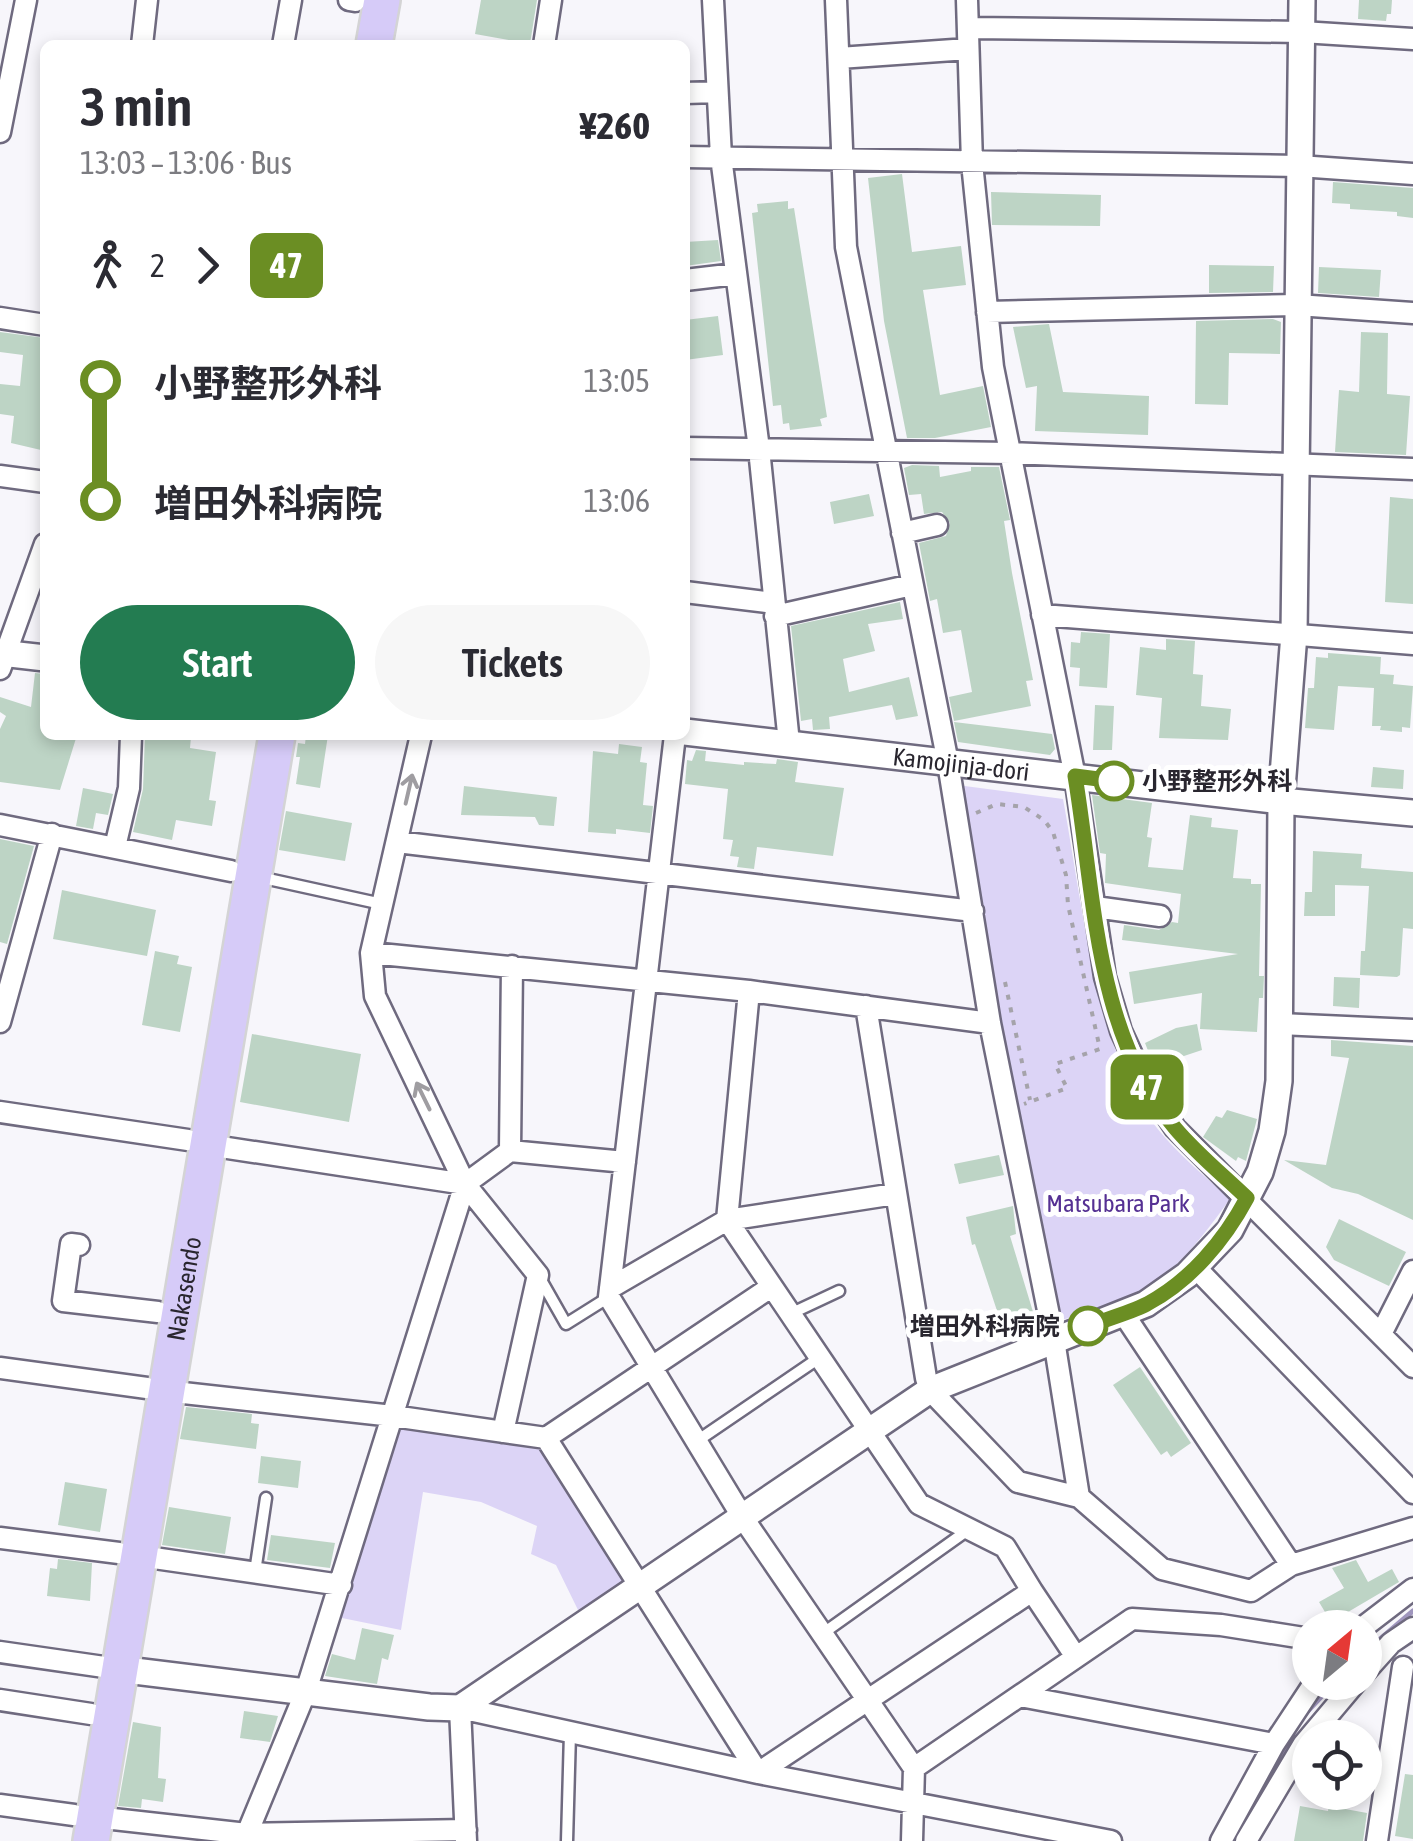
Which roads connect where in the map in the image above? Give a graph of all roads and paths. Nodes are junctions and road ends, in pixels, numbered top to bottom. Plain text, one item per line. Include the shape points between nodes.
1 (26, 0) edge
2 (147, 0) edge
3 (292, 0) edge
4 (382, 0) edge
5 (401, 0) edge
6 (552, 0) edge
7 (712, 0) edge
8 (836, 0) edge
9 (966, 0) edge
10 (1302, 0) edge
11 (1302, 32) junction
12 (968, 39) junction
13 (1413, 39) edge
14 (143, 40) edge
15 (284, 40) edge
16 (375, 40) edge
17 (395, 40) edge
18 (545, 40) edge
19 (839, 58) junction
20 (690, 92) edge
21 (717, 92) junction
22 (3, 98) edge
23 (0, 132) edge
24 (690, 157) edge
25 (720, 157) junction
26 (845, 160) junction
27 (972, 163) junction
28 (1299, 166) junction
29 (1413, 174) edge
30 (736, 274) junction
31 (690, 279) edge
32 (1297, 305) junction
33 (987, 312) junction
34 (1413, 314) edge
35 (0, 318) edge
36 (40, 324) edge
37 (690, 448) edge
38 (759, 449) junction
39 (885, 451) junction
40 (1010, 454) junction
41 (1295, 462) junction
42 (1413, 469) edge
43 (0, 476) edge
44 (40, 481) edge
45 (937, 526) dead end
46 (902, 533) junction
47 (40, 557) edge
48 (912, 585) junction
49 (690, 593) edge
50 (774, 610) junction
51 (1042, 616) junction
52 (1294, 634) junction
53 (1413, 644) edge
54 (40, 658) edge
55 (2, 659) edge
56 (690, 733) edge
57 (131, 740) edge
58 (254, 740) edge
59 (275, 740) edge
60 (420, 740) edge
61 (674, 740) edge
62 (789, 743) junction
63 (948, 762) junction
64 (1075, 776) junction
65 (1282, 801) junction
66 (1413, 813) edge
67 (957, 816) junction
68 (0, 825) edge
69 (52, 834) junction
70 (397, 842) junction
71 (115, 847) junction
72 (660, 873) junction
73 (242, 874) junction
74 (382, 904) junction
75 (1094, 907) junction
76 (972, 911) junction
77 (1160, 916) dead end
78 (372, 953) junction
79 (512, 966) junction
80 (646, 979) junction
81 (749, 991) junction
82 (866, 1006) junction
83 (0, 1022) edge
84 (990, 1023) junction
85 (1280, 1024) junction
86 (1413, 1030) edge
87 (1008, 1110) junction
88 (0, 1112) edge
89 (198, 1142) junction
90 (510, 1151) junction
91 (625, 1162) junction
92 (465, 1184) junction
93 (895, 1194) junction
94 (1247, 1198) junction
95 (726, 1220) junction
96 (78, 1245) dead end
97 (1196, 1267) junction
98 (1413, 1271) edge
99 (538, 1274) junction
100 (771, 1287) junction
101 (839, 1292) dead end
102 (610, 1293) junction
103 (158, 1312) junction
104 (1123, 1312) junction
105 (789, 1314) junction
106 (1381, 1334) junction
107 (1054, 1340) junction
108 (818, 1358) junction
109 (652, 1367) junction
110 (1413, 1367) edge
111 (0, 1368) edge
112 (156, 1390) junction
113 (930, 1390) junction
114 (393, 1416) junction
115 (503, 1432) junction
116 (868, 1433) junction
117 (546, 1438) junction
118 (697, 1441) junction
119 (1413, 1493) edge
120 (1079, 1496) junction
121 (266, 1498) dead end
122 (743, 1518) junction
123 (1413, 1528) edge
124 (969, 1529) junction
125 (0, 1538) edge
126 (130, 1554) junction
127 (1291, 1566) junction
128 (255, 1573) junction
129 (341, 1585) junction
130 (642, 1586) junction
131 (1413, 1589) edge
132 (1032, 1591) junction
133 (1382, 1613) edge
134 (1413, 1628) edge
135 (822, 1634) junction
136 (1292, 1636) edge
137 (1382, 1650) edge
138 (0, 1652) edge
139 (1076, 1657) junction
140 (1382, 1664) edge
141 (108, 1667) junction
142 (1408, 1668) edge
143 (306, 1691) junction
144 (1020, 1696) junction
145 (0, 1700) edge
146 (1303, 1700) edge
147 (1341, 1700) edge
148 (868, 1701) junction
149 (460, 1708) junction
150 (91, 1714) junction
151 (570, 1732) junction
152 (1274, 1744) junction
153 (914, 1768) junction
154 (758, 1773) junction
155 (912, 1803) junction
156 (0, 1805) edge
157 (82, 1828) edge
158 (466, 1835) edge
159 (246, 1837) edge
160 (566, 1841) edge
161 (912, 1841) edge
162 (1110, 1841) edge
163 (1221, 1841) edge
164 (1246, 1841) edge
165 (1377, 1841) edge

1 - 22 street
2 - 14 street
3 - 15 street
4 - 16 highway
5 - 17 highway
6 - 18 street
7 - 21 street
8 - 19 street
9 - 12 street
10 - 11 street
11 - 12 street
11 - 13 street
11 - 28 street
12 - 19 street
12 - 27 street
19 - 26 street
20 - 21 street
21 - 25 street
22 - 23 street
24 - 25 street
25 - 26 street
25 - 30 street
26 - 27 street
26 - 39 street via 846,246
27 - 28 street
27 - 33 street
28 - 29 street
28 - 32 street
30 - 31 street
30 - 38 street
32 - 33 street
32 - 34 street
32 - 41 street
33 - 40 street
35 - 36 street
37 - 38 street
38 - 39 street
38 - 50 street
39 - 40 street
39 - 46 street
40 - 41 street
40 - 51 street
41 - 42 street
41 - 52 street
43 - 44 street
45 - 46 street
46 - 48 street
47 - 55 street
48 - 50 street
48 - 63 street
49 - 50 street
50 - 62 street
51 - 52 street
51 - 64 street
52 - 53 street
52 - 65 street
54 - 55 street
56 - 62 street, Kamojinja-dori
57 - 71 street via 129,788
58 - 73 highway, Nakasendo
59 - 73 highway, Nakasendo
70 -> 60 street
61 - 72 street
62 - 63 street, Kamojinja-dori
63 - 64 street, Kamojinja-dori
63 - 67 street
64 - 65 street, Kamojinja-dori
64 - 75 street
65 - 66 street, Kamojinja-dori
65 - 85 street
67 - 76 street
67 - 87 path via 997,804 1024,807 1053,832 1100,1050 1055,1064 1067,1088
68 - 69 street
69 - 71 street
69 - 83 street
70 - 72 street
70 - 74 street
71 - 73 street
72 - 76 street
72 - 80 street
73 - 74 lane
73 - 89 highway, Nakasendo
74 - 78 street
75 - 77 street
75 - 94 street via 1105,977 1145,1084 1175,1128
76 - 84 street
78 - 79 street
92 -> 78 street via 375,996
79 - 80 street
79 - 90 street
80 - 81 street
80 - 91 street
81 - 82 street
81 - 95 street
82 - 84 street
82 - 93 street
84 - 87 street
85 - 86 street
85 - 94 street via 1272,1131
87 - 107 street
88 - 89 street
89 - 92 street
89 - 103 highway, Nakasendo
89 - 112 highway, Nakasendo
90 - 91 street
90 - 92 street
91 - 102 street
92 - 99 street
92 - 114 street
93 - 95 street
93 - 113 street
94 - 97 street via 1230,1230
94 - 106 street
95 - 100 street
95 - 102 street
96 - 103 street via 71,1244 64,1301
97 - 104 street via 1146,1304
97 - 119 street
98 - 106 street
99 - 102 lane via 566,1324
99 - 115 street
100 - 105 street
100 - 109 street
101 - 105 lane
102 - 109 street
103 - 112 highway, Nakasendo
104 - 107 street
104 - 127 street
105 - 108 street
106 - 110 street
107 - 113 street
107 - 120 street
108 - 116 street
108 - 118 lane
109 - 117 street
109 - 118 street
111 - 112 street
112 - 114 street
112 - 126 highway, Nakasendo
113 - 116 street
113 - 120 street via 1018,1482
114 - 115 street
114 - 129 street
115 - 117 street
116 - 122 street
116 - 124 street via 919,1504
117 - 130 street
118 - 122 street
120 - 127 street via 1162,1569 1251,1591
121 - 128 lane
122 - 130 street
122 - 135 street
123 - 127 street
124 - 132 street via 1005,1548
124 - 135 lane
125 - 126 street
126 - 128 street
126 - 141 highway, Nakasendo
128 - 129 street
129 - 143 street
130 - 149 street
130 - 154 street
131 - 133 street
132 - 139 street
132 - 148 street
134 - 137 street
135 - 148 street
136 - 139 street via 1132,1619
138 - 141 street
139 - 144 street
140 - 142 street
141 - 143 street
141 - 150 highway, Nakasendo
141 - 157 highway, Nakasendo
142 - 165 street
143 - 149 street
143 - 159 street
144 - 152 street
144 - 153 street
145 - 150 street
146 - 152 street
147 - 164 street via 1304,1745
148 - 153 street
148 - 154 street
149 - 151 street
149 - 158 street
150 - 157 highway, Nakasendo
151 - 154 street
151 - 160 lane
152 - 163 street
153 - 155 street
154 - 155 street
155 - 161 street
155 - 162 street
156 - 157 street
157 - 159 street
158 - 159 street

